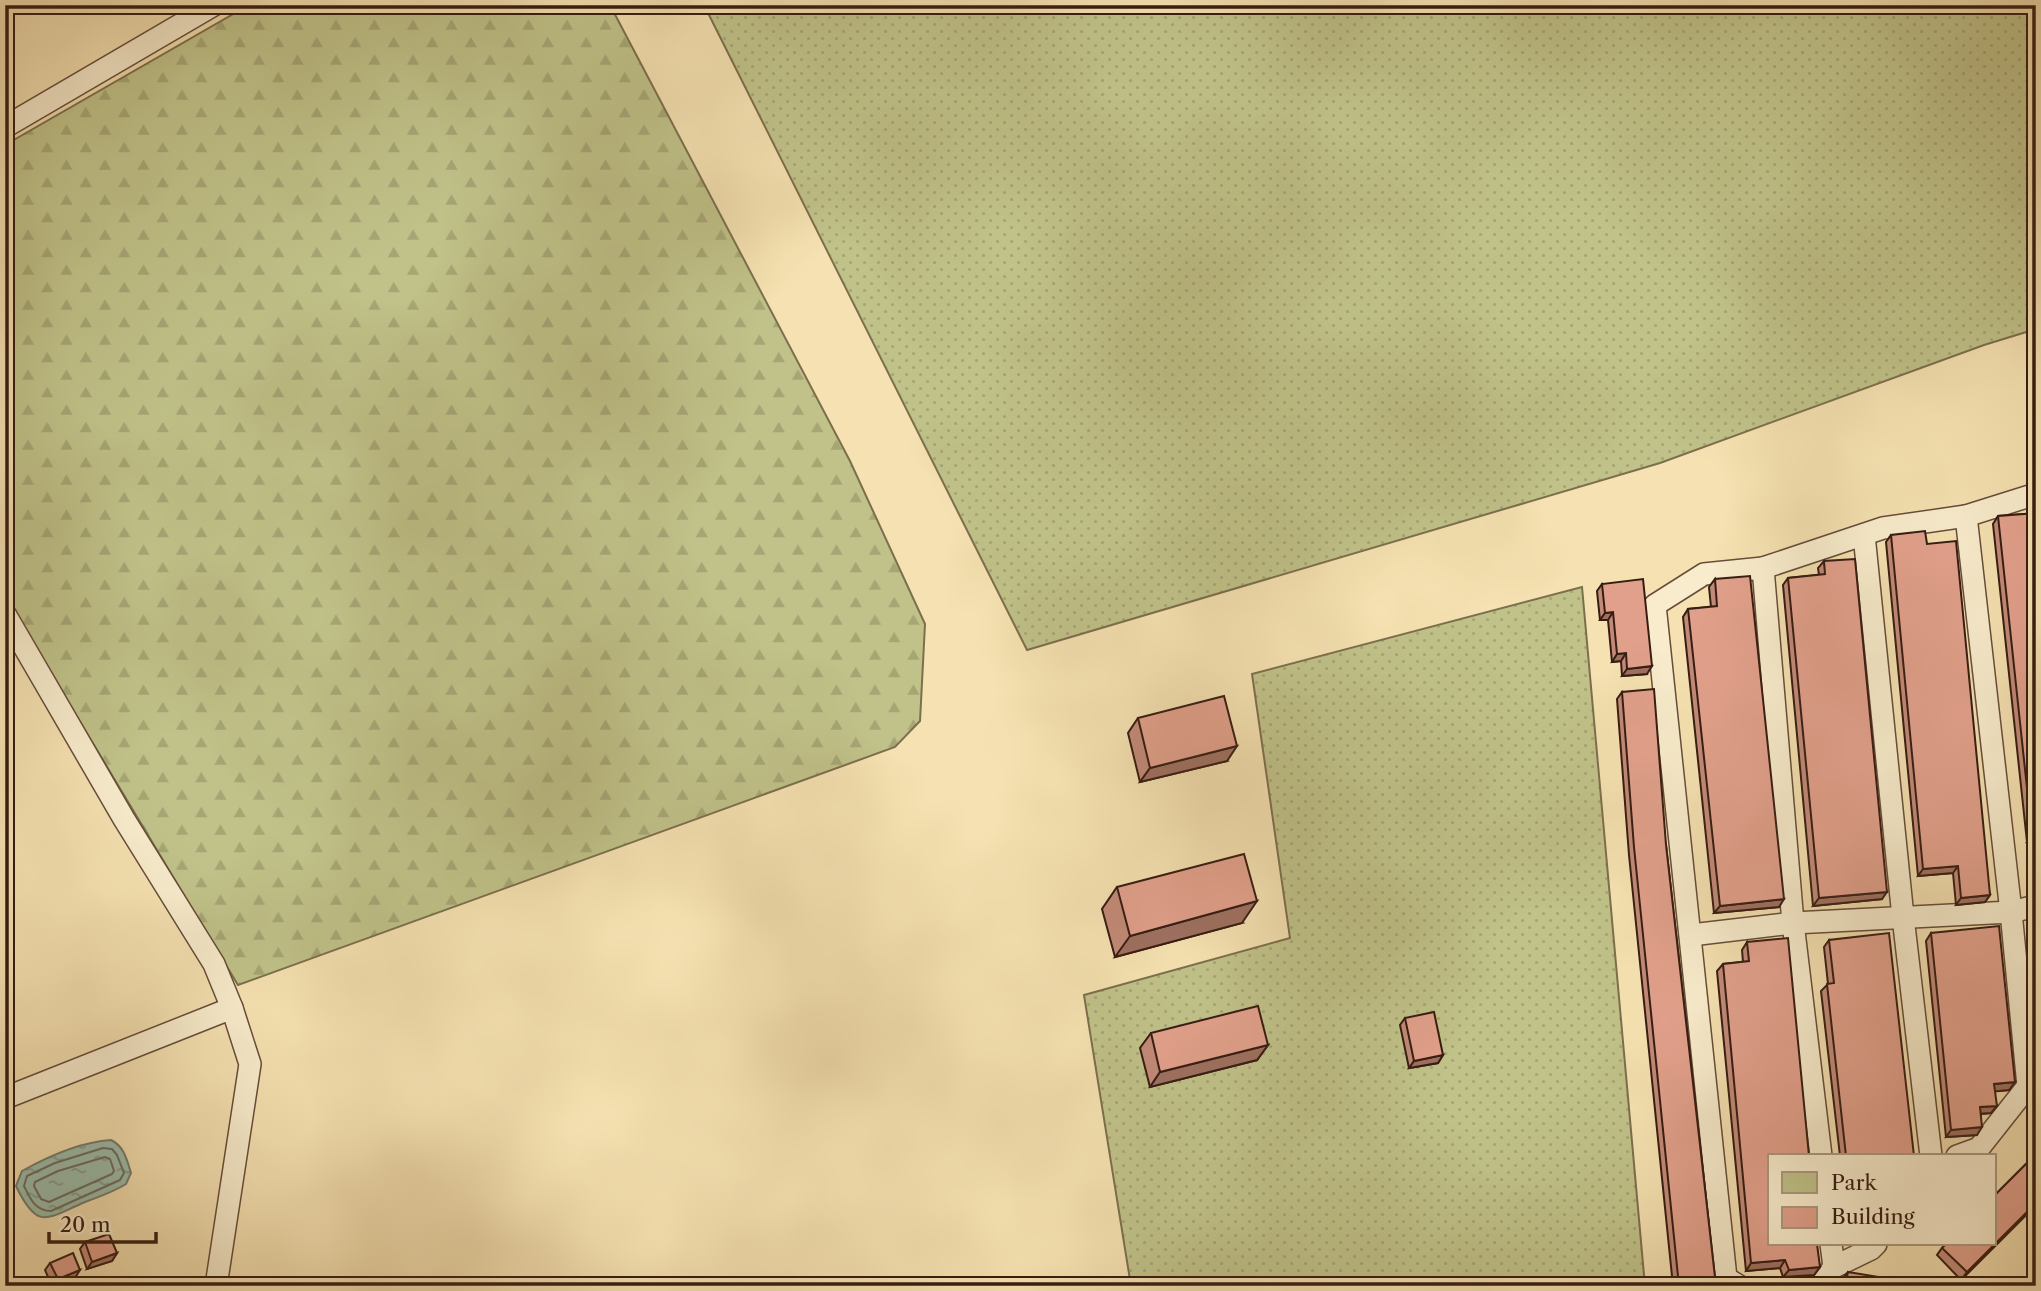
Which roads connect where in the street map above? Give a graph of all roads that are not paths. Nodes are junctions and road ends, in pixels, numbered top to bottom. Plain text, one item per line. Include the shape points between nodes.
1 (214, 5) edge
2 (5, 127) edge
3 (2036, 495) edge
4 (1966, 516) junction
5 (1864, 535) junction
6 (1763, 568) junction
7 (5, 614) edge
8 (2036, 906) edge
9 (2011, 912) junction
10 (1903, 918) junction
11 (1793, 923) junction
12 (1691, 935) junction
13 (232, 1009) junction
14 (2032, 1081) edge
15 (5, 1098) edge
16 (1821, 1154) edge
17 (1931, 1154) edge
18 (1962, 1154) edge
19 (1831, 1246) edge
20 (1874, 1246) edge
21 (1834, 1267) junction
22 (216, 1286) edge
23 (1739, 1286) edge
24 (1819, 1286) edge

1 - 2 lane
3 - 4 lane
4 - 5 lane
4 - 9 lane
5 - 6 lane
5 - 10 lane
6 - 11 lane
6 - 12 lane via 1704,574 1655,605
7 - 13 lane via 214,964
8 - 9 lane
9 - 10 lane
9 - 14 lane
10 - 11 lane
10 - 17 lane
11 - 12 lane
11 - 16 lane
12 - 23 lane via 1726,1278
13 - 15 lane
13 - 22 lane via 250,1064
14 - 18 lane via 1979,1148
19 - 21 lane
20 - 21 lane
21 - 24 lane

